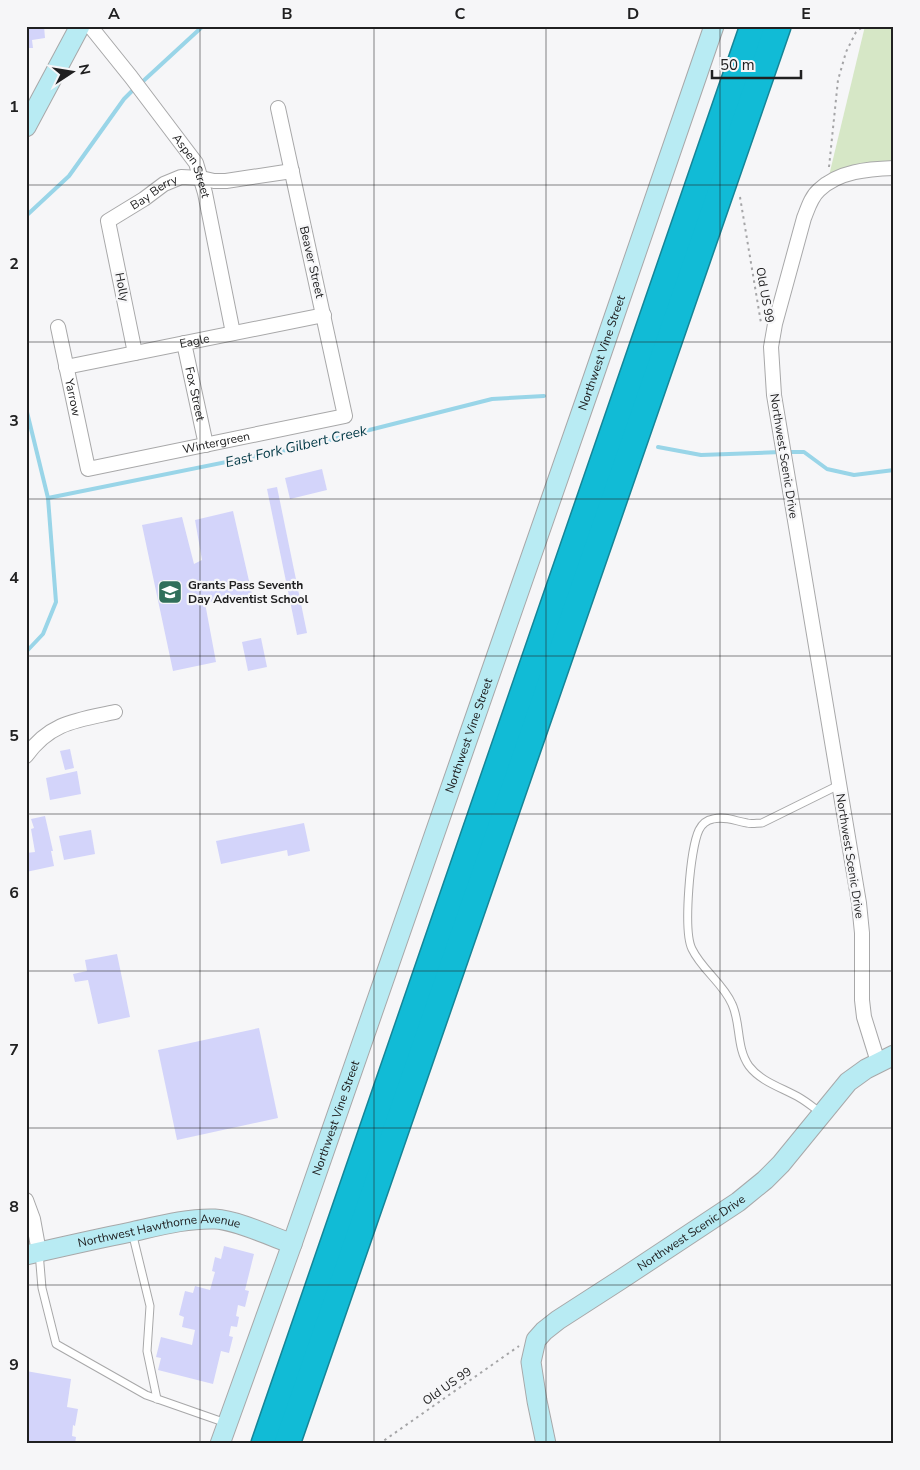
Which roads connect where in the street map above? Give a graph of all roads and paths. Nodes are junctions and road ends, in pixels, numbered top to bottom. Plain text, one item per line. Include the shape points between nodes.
1 (80, 26) edge
2 (90, 26) edge
3 (714, 26) edge
4 (753, 26) edge
5 (778, 26) edge
6 (864, 26) edge
7 (278, 108) dead end
8 (26, 126) edge
9 (894, 168) edge
10 (292, 170) junction
11 (201, 178) junction
12 (827, 184) junction
13 (740, 197) dead end
14 (108, 221) joint
15 (324, 315) junction
16 (58, 326) dead end
17 (762, 329) dead end
18 (234, 333) junction
19 (184, 343) junction
20 (135, 353) junction
21 (66, 366) junction
22 (345, 416) joint
23 (206, 445) junction
24 (88, 469) joint
25 (115, 712) dead end
26 (26, 756) edge
27 (840, 785) junction
28 (886, 1058) edge
29 (822, 1113) junction
30 (26, 1200) edge
31 (132, 1231) junction
32 (292, 1244) junction
33 (33, 1253) edge
34 (525, 1342) dead end
35 (156, 1399) junction
36 (228, 1424) junction
37 (220, 1444) edge
38 (264, 1444) edge
39 (287, 1444) edge
40 (379, 1444) edge
41 (546, 1444) edge

1 - 8 street
2 - 11 street, Aspen Street via 196,163
3 - 32 street, Northwest Vine Street
4 - 38 highway
5 - 39 highway
6 - 12 path via 856,32 846,52 838,80
7 - 10 street, Beaver Street
9 - 12 street, Northwest Scenic Drive via 848,174
10 - 11 street, Bay Berry via 226,181
10 - 15 street, Beaver Street
11 - 14 street, Bay Berry via 174,179
11 - 18 street, Aspen Street
12 - 27 street, Northwest Scenic Drive via 818,191 804,218 771,347 774,395
13 - 17 path, Old US 99
14 - 20 street, Holly
15 - 18 street, Eagle
15 - 22 street, Beaver Street
16 - 21 street, Yarrow
18 - 19 street, Eagle
19 - 20 street, Eagle
19 - 23 street, Fox Street
20 - 21 street, Eagle
21 - 24 street, Yarrow
22 - 23 street, Wintergreen
23 - 24 street, Wintergreen
25 - 26 street via 55,729 42,737
27 - 28 street, Northwest Scenic Drive via 860,918 864,1018
27 - 29 lane via 762,823 749,824 728,818 712,819 703,824 692,857 688,904 688,940 692,951 734,1006 749,1066 767,1081
28 - 29 street, Northwest Scenic Drive via 848,1082
29 - 41 street, Northwest Scenic Drive via 781,1164 738,1202 544,1330 536,1340 531,1362
30 - 33 street via 33,1219
31 - 32 street, Northwest Hawthorne Avenue via 188,1220 216,1219
31 - 33 street, Northwest Hawthorne Avenue
31 - 35 lane via 150,1306 147,1350
32 - 36 street, Northwest Vine Street
33 - 35 lane via 56,1344
34 - 40 path, Old US 99
35 - 36 lane
36 - 37 street, Northwest Vine Street

